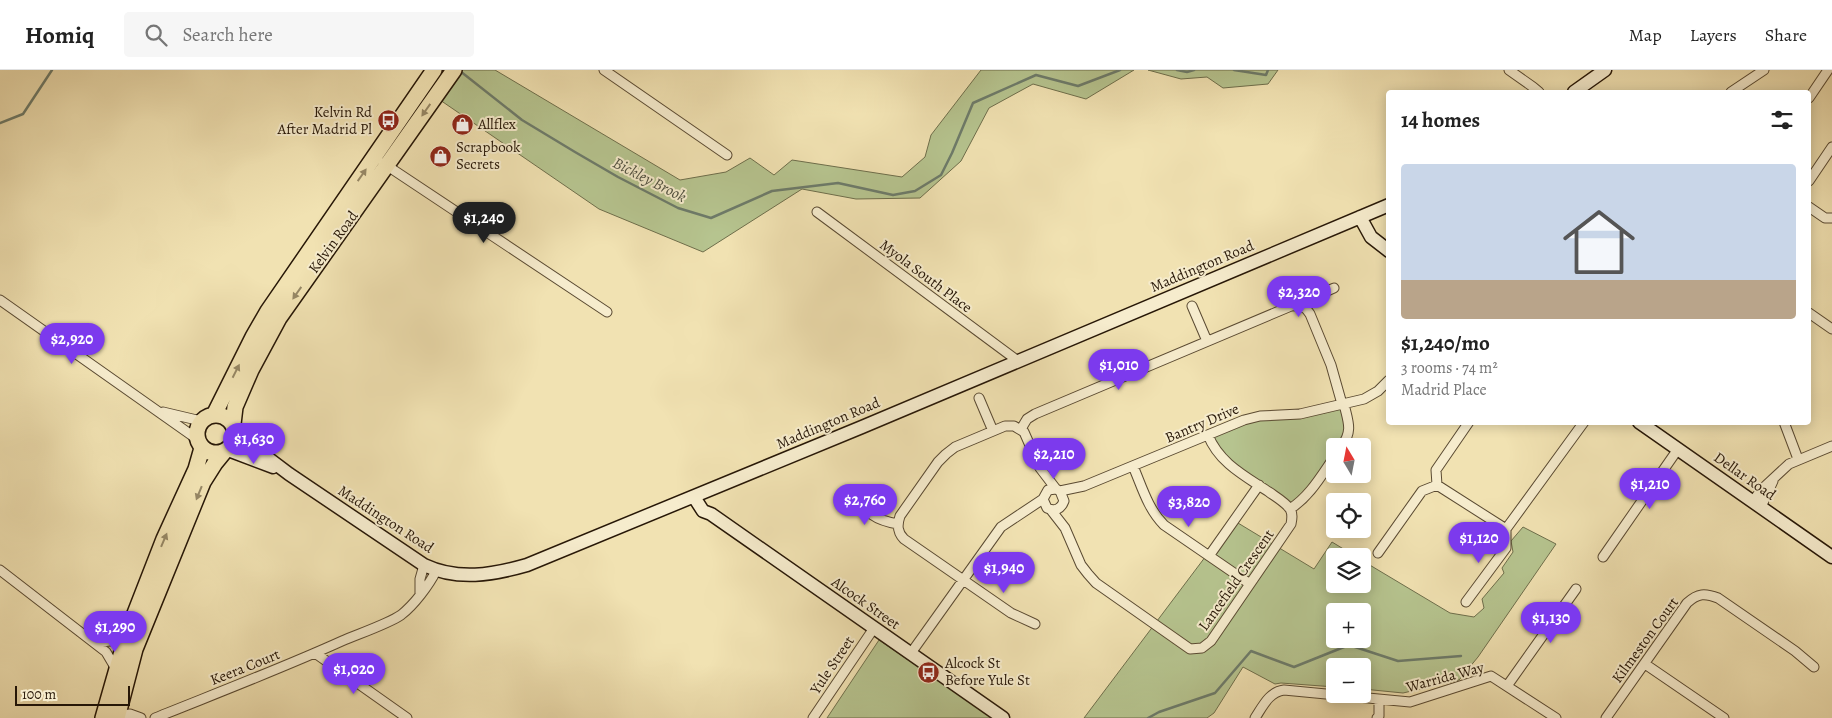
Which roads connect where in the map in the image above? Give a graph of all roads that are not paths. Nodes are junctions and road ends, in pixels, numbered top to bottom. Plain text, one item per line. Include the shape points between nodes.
1 (434, 70) edge
2 (454, 70) edge
3 (604, 70) edge
4 (1510, 70) edge
5 (1605, 70) edge
6 (1764, 70) edge
7 (1828, 70) edge
8 (1537, 90) edge
9 (1577, 90) edge
10 (1734, 90) edge
11 (1811, 95) edge
12 (1832, 147) edge
13 (727, 155) dead end
14 (376, 156) junction
15 (388, 166) junction
16 (1811, 177) edge
17 (1386, 206) edge
18 (1811, 208) edge
19 (817, 212) dead end
20 (1365, 215) junction
21 (1832, 218) edge
22 (1384, 248) edge
23 (319, 250) junction
24 (1334, 288) dead end
25 (0, 300) edge
26 (1192, 306) dead end
27 (1305, 307) junction
28 (607, 312) dead end
29 (1811, 314) edge
30 (1832, 329) edge
31 (1207, 341) junction
32 (1018, 361) junction
33 (1386, 383) edge
34 (979, 398) dead end
35 (1343, 404) junction
36 (158, 411) junction
37 (208, 418) junction
38 (1467, 425) edge
39 (1582, 425) edge
40 (1643, 425) edge
41 (1785, 425) edge
42 (234, 429) junction
43 (1021, 429) junction
44 (993, 431) junction
45 (1208, 435) junction
46 (1348, 438) edge
47 (200, 444) junction
48 (1832, 446) edge
49 (1678, 449) junction
50 (226, 451) junction
51 (1798, 459) junction
52 (1133, 466) junction
53 (1040, 468) junction
54 (1326, 469) edge
55 (289, 474) junction
56 (1258, 485) junction
57 (1437, 485) junction
58 (1084, 486) junction
59 (1058, 490) junction
60 (699, 495) junction
61 (853, 495) dead end
62 (1043, 497) junction
63 (1063, 502) junction
64 (1757, 504) junction
65 (1049, 509) junction
66 (1290, 509) junction
67 (1022, 514) junction
68 (898, 524) junction
69 (1065, 528) junction
70 (1506, 529) junction
71 (1378, 553) dead end
72 (1209, 556) junction
73 (1603, 557) dead end
74 (1832, 557) edge
75 (424, 565) junction
76 (153, 569) junction
77 (0, 570) edge
78 (436, 570) junction
79 (964, 580) junction
80 (162, 583) junction
81 (1250, 584) junction
82 (1576, 589) dead end
83 (420, 593) junction
84 (1466, 602) dead end
85 (1035, 624) dead end
86 (874, 628) junction
87 (127, 634) junction
88 (95, 643) junction
89 (315, 653) junction
90 (911, 653) junction
91 (1645, 664) junction
92 (1814, 667) dead end
93 (116, 669) junction
94 (1507, 686) junction
95 (1379, 700) junction
96 (112, 717) edge
97 (141, 718) edge
98 (155, 718) edge
99 (407, 718) edge
100 (813, 718) edge
101 (1003, 718) edge
102 (1255, 718) edge
103 (1377, 718) edge
104 (1556, 718) edge
105 (1606, 718) edge
106 (1724, 718) edge

1 - 14 main road, Kelvin Road
2 -> 15 main road, Kelvin Road
3 - 13 street
4 - 8 street
5 - 9 main road
6 - 10 street
7 - 11 street
12 - 16 street
14 - 15 street
23 -> 14 main road, Kelvin Road
15 - 23 main road, Kelvin Road
15 - 28 street
17 - 20 main road, Maddington Road
18 - 21 street via 1825,218
19 - 32 street, Myola South Place
20 - 22 main road via 1371,237
20 - 32 main road, Maddington Road
37 -> 23 main road, Kelvin Road via 268,311
23 -> 42 main road, Kelvin Road via 251,370 235,407
24 - 27 street via 1316,296
25 - 36 street
26 - 31 street
27 - 31 street via 1291,306
27 - 35 street via 1331,365
29 - 30 street
31 - 43 street via 1035,414
32 - 60 main road, Maddington Road
33 - 35 street, Bantry Drive via 1364,398
34 - 44 street
35 - 45 street, Bantry Drive via 1300,414 1252,417
35 - 46 street via 1350,429
36 - 37 street
36 - 47 street
37 - 42 main road via 225,417
37 - 47 main road via 198,426
38 - 57 street via 1436,470
39 - 70 street
40 - 49 main road, Dellar Road
41 - 51 street
42 - 50 main road via 232,445
42 - 55 main road, Maddington Road
43 - 44 street via 1009,425
43 - 53 street
44 - 68 street via 946,454
45 - 52 street, Bantry Drive
45 - 56 street via 1217,453
47 - 50 main road via 213,454
76 -> 47 main road via 196,469
48 - 51 street
49 - 64 main road, Dellar Road
49 - 73 street
50 - 55 main road, Maddington Road
50 -> 80 main road via 204,482
51 - 64 street via 1773,481
52 - 58 street, Bantry Drive
52 - 72 street via 1151,510 1164,525
53 - 59 street
53 - 62 street
54 - 66 street via 1303,501
55 - 75 main road, Maddington Road
56 - 66 street
56 - 72 street
57 - 70 street
57 - 71 street via 1422,491
58 - 59 street, Bantry Drive
58 - 63 street, Bantry Drive
59 - 62 street via 1048,490
59 - 63 street
60 - 78 main road, Maddington Road via 500,573 477,576
60 - 86 main road, Alcock Street via 703,511
61 - 68 street via 872,516
62 - 65 street
62 - 67 street
63 - 65 street via 1058,509
63 - 69 street, Lancefield Crescent
64 - 74 main road, Dellar Road
65 - 67 street
65 - 69 street, Lancefield Crescent
66 - 81 street, Lancefield Crescent via 1291,524
67 - 79 street via 1002,527
68 - 79 street via 904,539
69 - 81 street, Lancefield Crescent via 1081,565 1096,583 1190,649 1202,648 1211,641
70 - 84 street via 1506,548
72 - 81 street
75 - 78 main road, Maddington Road
75 - 83 street
76 - 80 main road
76 - 87 main road
77 - 88 street
78 - 83 street, Keera Court
79 - 85 street via 1011,613
79 - 90 street
80 - 96 main road via 135,648
82 - 94 street
83 - 89 street, Keera Court via 410,608 399,616
86 - 90 main road, Alcock Street
86 - 100 street, Yule Street
87 - 88 street via 117,640
87 - 93 main road
88 - 93 street via 106,652
89 - 98 street, Keera Court
89 - 99 street
90 - 101 main road, Alcock Street
91 - 92 street, Kilmeston Court via 1688,603 1695,596 1705,594 1718,598
91 - 105 street, Kilmeston Court
91 - 106 street
93 - 96 main road
94 - 95 street, Warrida Way via 1491,676 1410,702
94 - 104 street, Warrida Way
95 - 102 street, Warrida Way via 1277,691 1271,694
95 - 103 street
96 - 97 street via 130,714

